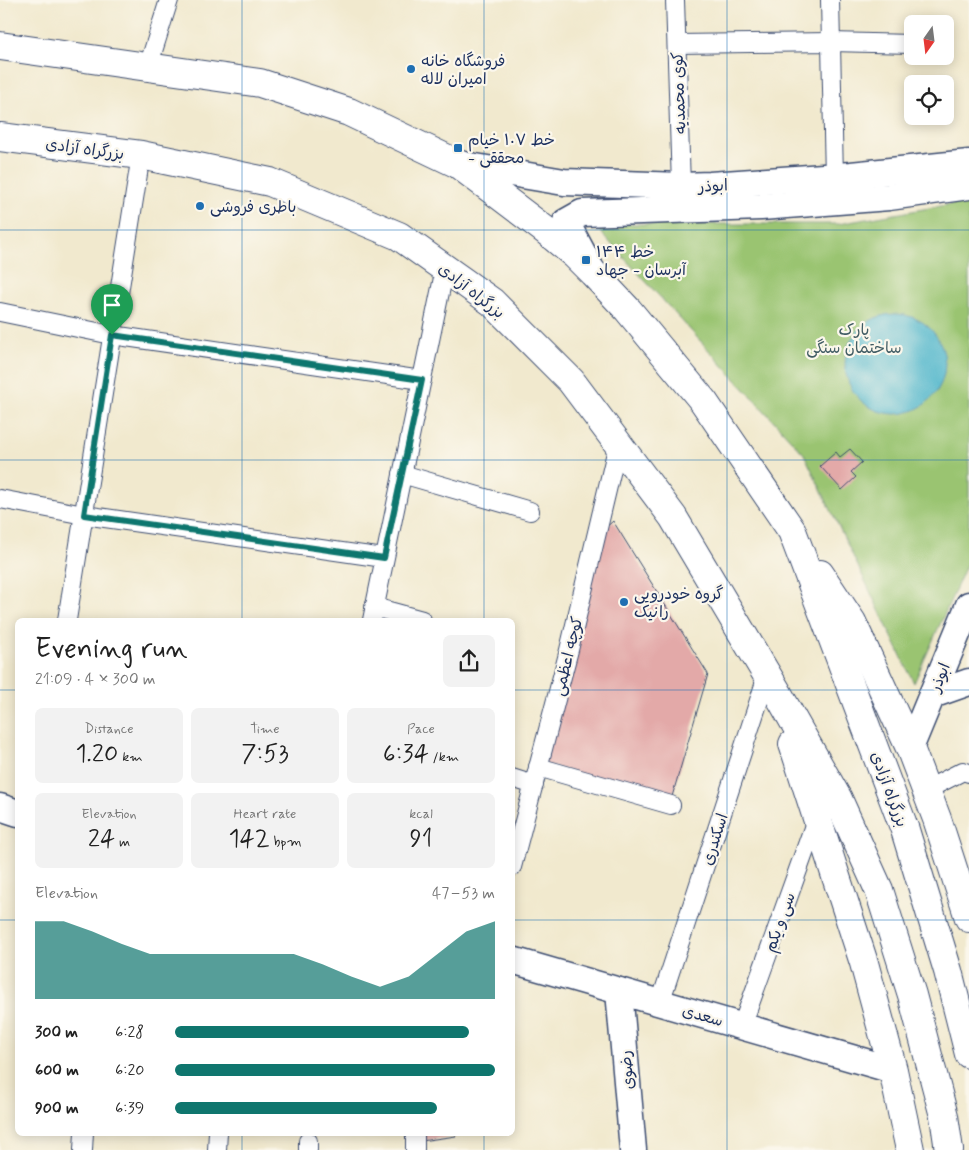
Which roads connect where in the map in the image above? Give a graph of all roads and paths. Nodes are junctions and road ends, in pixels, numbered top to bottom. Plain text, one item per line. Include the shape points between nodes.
1 (169, 0) edge
2 (675, 0) edge
3 (830, 0) edge
4 (831, 42) junction
5 (677, 44) junction
6 (904, 44) edge
7 (0, 46) edge
8 (148, 67) junction
9 (0, 136) edge
10 (141, 156) junction
11 (969, 163) edge
12 (458, 164) junction
13 (834, 177) junction
14 (969, 186) edge
15 (681, 198) junction
16 (445, 268) junction
17 (593, 272) junction
18 (0, 312) edge
19 (112, 335) junction
20 (422, 380) junction
21 (618, 444) junction
22 (402, 474) junction
23 (0, 499) edge
24 (530, 511) dead end
25 (84, 515) junction
26 (792, 531) junction
27 (384, 558) junction
28 (969, 605) edge
29 (373, 614) edge
30 (67, 618) edge
31 (406, 618) edge
32 (969, 682) edge
33 (771, 683) junction
34 (932, 695) junction
35 (910, 748) junction
36 (538, 767) junction
37 (969, 773) edge
38 (515, 779) edge
39 (534, 784) junction
40 (926, 790) junction
41 (671, 806) dead end
42 (0, 807) edge
43 (15, 812) edge
44 (817, 817) junction
45 (515, 856) edge
46 (969, 918) edge
47 (515, 961) edge
48 (618, 991) junction
49 (660, 1003) junction
50 (742, 1026) junction
51 (969, 1054) edge
52 (894, 1070) junction
53 (84, 1136) edge
54 (218, 1136) edge
55 (415, 1136) edge
56 (84, 1150) edge
57 (217, 1150) edge
58 (415, 1150) edge
59 (633, 1150) edge
60 (910, 1150) edge
61 (949, 1150) edge

1 - 8 street
2 - 5 street, کوی محمدیه
3 - 4 street
4 - 5 street
4 - 6 street
4 - 13 street
5 - 15 street, کوی محمدیه
7 - 8 highway, بزرگراه آزادی
8 - 12 highway, بزرگراه آزادی via 260,83 349,112
9 - 10 highway, بزرگراه آزادی
10 - 16 highway, بزرگراه آزادی via 270,182 400,236
10 - 19 street
11 - 13 main road, ابوذر
12 - 15 main road, ابوذر
12 - 17 highway, بزرگراه آزادی via 545,230
13 - 15 main road, ابوذر via 710,185
14 - 15 main road, ابوذر via 889,197 761,207
15 - 17 main road, ابوذر via 582,213 566,222
16 - 20 street
16 - 21 highway, بزرگراه آزادی via 492,302 571,381
17 - 26 highway, بزرگراه آزادی via 704,402
18 - 19 street
19 - 20 street
19 - 25 street
20 - 22 street
21 - 33 highway, بزرگراه آزادی via 673,518
21 - 36 street, کوچه اعظمی
22 - 24 street
22 - 27 street
23 - 25 street
25 - 27 street
25 - 30 street
26 - 35 highway, بزرگراه آزادی via 852,622
26 - 51 highway, بزرگراه آزادی via 905,830 948,971
27 - 29 street
28 - 34 main road, ابوذر
29 - 31 street
32 - 34 main road
33 - 44 highway, بزرگراه آزادی
33 - 49 street, اسکندری
33 - 61 highway, بزرگراه آزادی via 838,799 879,890 912,995 944,1116
34 - 35 main road, ابوذر
35 - 40 highway, بزرگراه آزادی
36 - 39 street, کوچه اعظمی
36 - 41 street
37 - 40 street via 963,771
38 - 39 street
39 - 45 street, کوچه اعظمی
40 - 46 highway, بزرگراه آزادی
42 - 43 main road
44 - 50 street, سی و یکم
44 - 52 highway, بزرگراه آزادی
47 - 48 main road, سعدی
48 - 49 main road, سعدی
48 - 59 main road, رضوی
49 - 50 main road, سعدی
50 - 52 main road, سعدی
52 - 60 highway, بزرگراه آزادی
53 - 56 street
54 - 57 street
55 - 58 street

